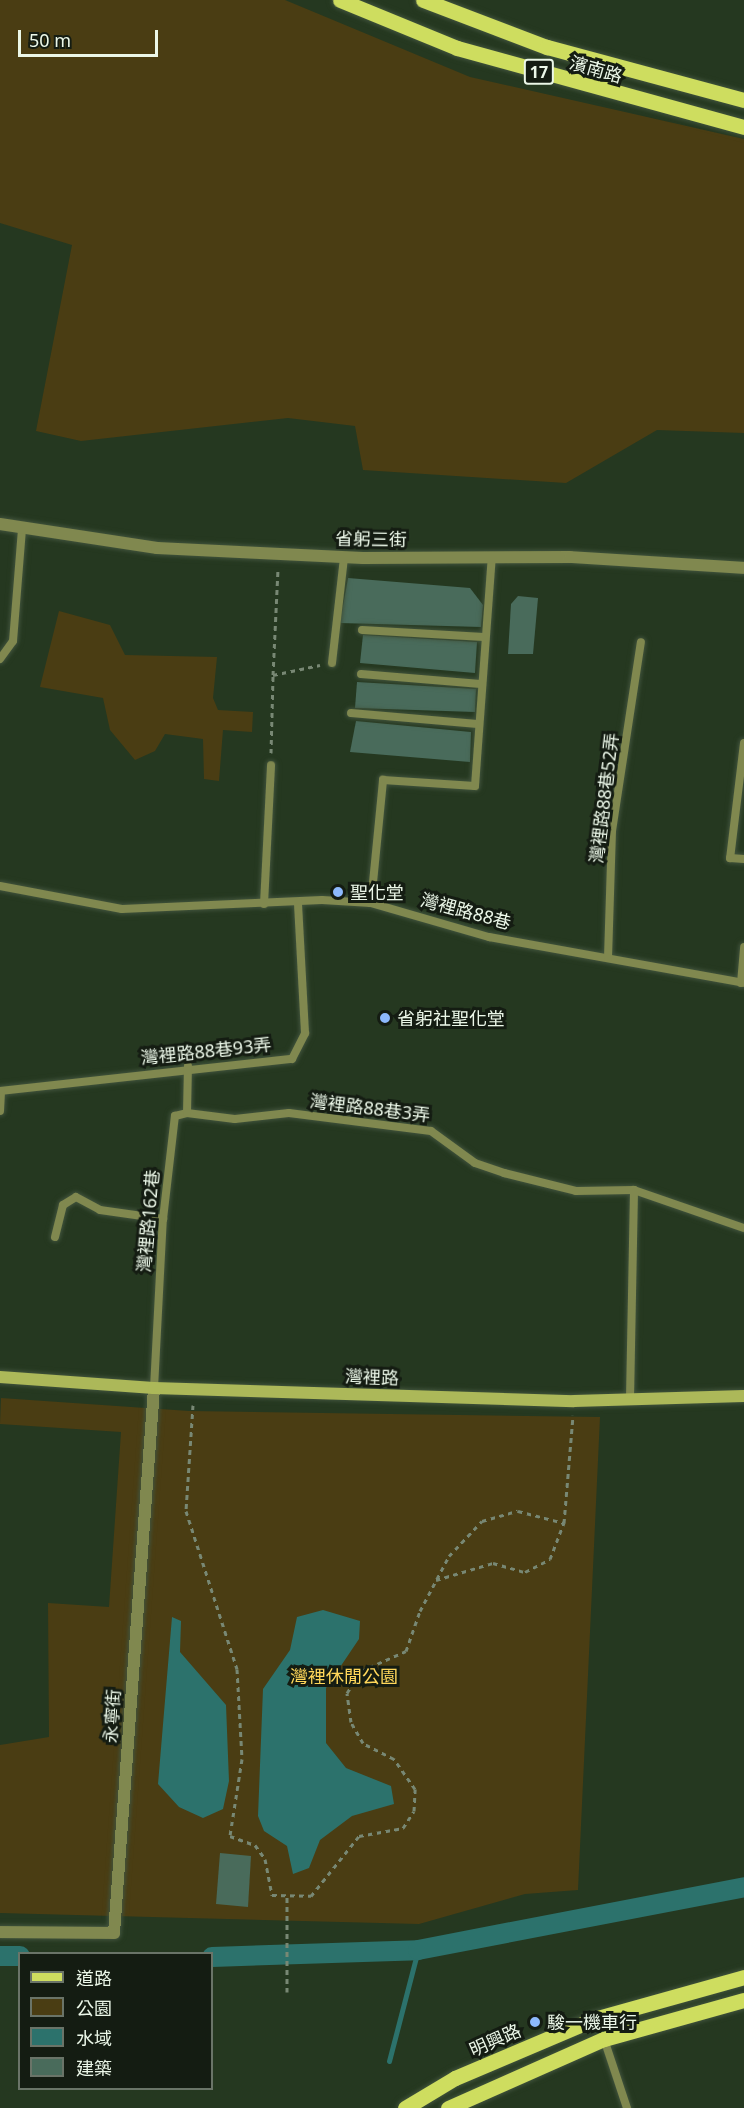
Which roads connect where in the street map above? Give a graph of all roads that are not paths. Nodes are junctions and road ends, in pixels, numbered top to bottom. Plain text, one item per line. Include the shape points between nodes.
1 (340, 0) edge
2 (423, 0) edge
3 (744, 100) edge
4 (744, 127) edge
5 (0, 524) edge
6 (22, 528) junction
7 (344, 557) junction
8 (492, 557) junction
9 (744, 568) edge
10 (362, 630) dead end
11 (484, 637) junction
12 (641, 642) dead end
13 (0, 659) edge
14 (332, 663) road end
15 (361, 674) dead end
16 (481, 684) junction
17 (351, 713) dead end
18 (478, 724) junction
19 (744, 743) edge
20 (271, 765) road end
21 (744, 859) edge
22 (0, 886) edge
23 (298, 902) junction
24 (371, 903) junction
25 (264, 904) junction
26 (744, 947) edge
27 (608, 958) junction
28 (742, 983) edge
29 (188, 1066) junction
30 (1, 1091) edge
31 (0, 1111) edge
32 (187, 1113) junction
33 (634, 1190) junction
34 (163, 1219) junction
35 (744, 1228) edge
36 (55, 1237) dead end
37 (0, 1377) edge
38 (154, 1388) junction
39 (744, 1396) edge
40 (630, 1399) junction
41 (0, 1932) edge
42 (744, 1977) edge
43 (744, 2000) edge
44 (604, 2039) junction
45 (405, 2108) edge
46 (448, 2108) edge
47 (627, 2108) edge

1 - 4 main road, 濱南路 / 17 via 457,48
2 - 3 main road, 濱南路 / 17 via 547,46
5 - 6 street, 省躬三街
6 - 7 street, 省躬三街 via 157,548
6 - 13 lane via 13,641
7 - 8 street, 省躬三街
7 - 14 lane
8 - 9 street, 省躬三街
8 - 11 lane
10 - 11 lane
11 - 16 lane
12 - 27 lane, 灣裡路88巷52弄 via 612,831
15 - 16 lane
16 - 18 lane
17 - 18 lane
18 - 24 lane via 475,786 383,780
19 - 21 lane via 730,858
20 - 25 lane
22 - 25 lane, 灣裡路88巷 via 122,909
23 - 24 lane, 灣裡路88巷
23 - 25 lane, 灣裡路88巷
23 - 29 lane, 灣裡路88巷93弄 via 305,1033 299,1053 292,1059
24 - 27 lane, 灣裡路88巷 via 489,937
26 - 28 lane
27 - 28 lane, 灣裡路88巷
29 - 30 lane, 灣裡路88巷93弄 via 79,1086
29 - 32 lane
30 - 31 lane
32 - 33 lane, 灣裡路88巷3弄 via 236,1119 289,1113 431,1131 475,1163 504,1173 576,1191
32 - 34 lane, 灣裡路162巷 via 176,1116
33 - 35 lane, 灣裡路88巷3弄
33 - 40 lane
34 - 36 lane via 100,1210 76,1197 63,1205
34 - 38 lane, 灣裡路162巷
37 - 38 street, 灣裡路
38 - 40 street, 灣裡路 via 574,1401
38 - 41 street, 永寧街 via 114,1933
39 - 40 street, 灣裡路
42 - 45 main road, 明興路 via 594,2019 455,2078
43 - 44 main road
44 - 46 main road
44 - 47 lane

